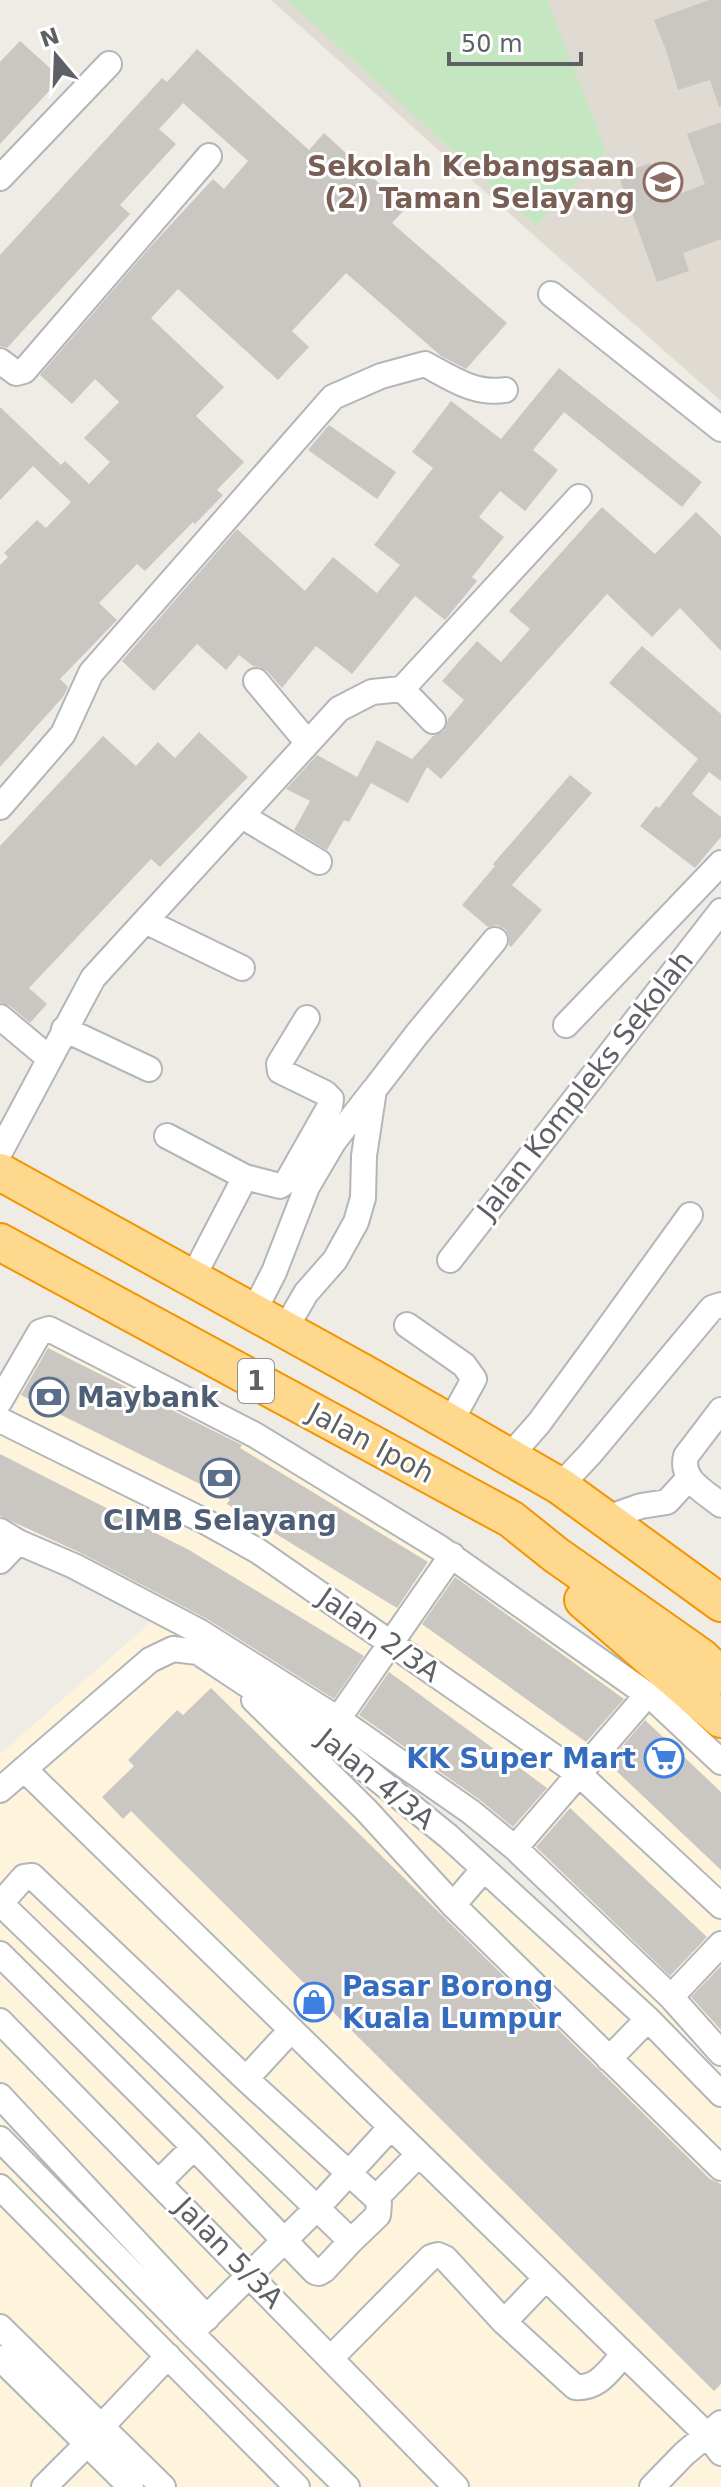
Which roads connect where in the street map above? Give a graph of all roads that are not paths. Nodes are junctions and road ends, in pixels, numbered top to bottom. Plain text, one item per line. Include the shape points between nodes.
1 (109, 64) dead end
2 (209, 156) dead end
3 (0, 178) edge
4 (551, 294) dead end
5 (0, 361) edge
6 (505, 390) dead end
7 (721, 429) edge
8 (579, 497) dead end
9 (256, 681) dead end
10 (402, 689) junction
11 (433, 721) dead end
12 (308, 743) junction
13 (0, 807) edge
14 (242, 816) junction
15 (319, 862) dead end
16 (721, 863) edge
17 (721, 911) edge
18 (147, 922) junction
19 (495, 940) dead end
20 (242, 968) dead end
21 (0, 1017) edge
22 (307, 1018) dead end
23 (566, 1025) dead end
24 (64, 1029) junction
25 (49, 1058) junction
26 (149, 1069) dead end
27 (374, 1090) junction
28 (167, 1136) dead end
29 (0, 1152) edge
30 (0, 1172) edge
31 (245, 1177) junction
32 (690, 1215) dead end
33 (0, 1242) edge
34 (450, 1260) dead end
35 (192, 1279) junction
36 (721, 1305) edge
37 (253, 1313) junction
38 (407, 1325) dead end
39 (284, 1331) junction
40 (0, 1401) edge
41 (721, 1410) edge
42 (0, 1420) edge
43 (450, 1423) junction
44 (510, 1456) junction
45 (689, 1478) junction
46 (560, 1486) junction
47 (721, 1505) edge
48 (511, 1519) junction
49 (604, 1519) junction
50 (9, 1536) edge
51 (452, 1555) junction
52 (0, 1561) edge
53 (721, 1603) edge
54 (390, 1643) junction
55 (230, 1673) junction
56 (721, 1676) edge
57 (647, 1695) junction
58 (338, 1719) junction
59 (721, 1719) edge
60 (721, 1762) edge
61 (24, 1769) junction
62 (579, 1774) junction
63 (0, 1790) edge
64 (515, 1848) junction
65 (484, 1869) junction
66 (0, 1903) edge
67 (453, 1905) junction
68 (721, 1906) edge
69 (721, 1944) edge
70 (0, 1954) edge
71 (671, 1997) junction
72 (176, 2011) junction
73 (648, 2019) junction
74 (0, 2021) edge
75 (291, 2030) junction
76 (146, 2044) junction
77 (721, 2053) edge
78 (609, 2059) junction
79 (246, 2079) junction
80 (721, 2094) edge
81 (0, 2096) edge
82 (391, 2127) junction
83 (0, 2139) edge
84 (194, 2147) junction
85 (419, 2154) junction
86 (721, 2168) edge
87 (349, 2173) junction
88 (159, 2182) junction
89 (0, 2187) edge
90 (376, 2198) junction
91 (317, 2208) junction
92 (284, 2241) junction
93 (351, 2241) junction
94 (250, 2275) junction
95 (546, 2278) junction
96 (504, 2322) junction
97 (199, 2325) junction
98 (0, 2327) edge
99 (624, 2354) junction
100 (168, 2356) junction
101 (0, 2358) edge
102 (331, 2358) junction
103 (94, 2435) junction
104 (716, 2437) edge
105 (44, 2487) edge
106 (131, 2487) edge
107 (163, 2487) edge
108 (297, 2487) edge
109 (347, 2487) edge
110 (456, 2487) edge
111 (652, 2487) edge

1 - 3 street
2 - 5 street via 24,371 16,373
4 - 7 street
6 - 13 street via 490,393 468,387 425,364 333,397 91,673 63,734
8 - 10 street
9 - 12 street
10 - 11 street
10 - 12 street via 372,692 339,709
12 - 14 street
14 - 15 street
14 - 18 street
16 - 23 street
17 - 34 street, Jalan Kompleks Sekolah
18 - 20 street
18 - 24 street via 93,978
19 - 27 street
21 - 25 street
22 - 31 street via 279,1064 280,1071 325,1093 330,1106 288,1180 280,1186
24 - 25 street
24 - 26 street
25 - 29 street
27 - 37 street via 307,1187
27 - 39 street via 356,1222
28 - 31 street
30 - 35 highway, Jalan Ipoh / 1
31 - 35 street
32 - 44 street
33 - 48 highway, Jalan Ipoh / 1
35 - 37 highway, Jalan Ipoh / 1
36 - 46 street via 712,1308
37 - 39 highway, Jalan Ipoh / 1
38 - 43 street via 464,1365 474,1379
39 - 43 highway, Jalan Ipoh / 1
40 - 51 street via 40,1332 49,1329 255,1435
41 - 45 street via 686,1456 684,1471
42 - 54 street, Jalan 2/3A via 258,1551
43 - 44 highway, Jalan Ipoh / 1
44 - 46 highway, Jalan Ipoh / 1
45 - 47 street
45 - 49 street via 667,1502
46 - 49 highway, Jalan Ipoh / 1
48 - 56 highway, Jalan Ipoh / 1
48 - 59 highway via 546,1570
49 - 53 highway, Jalan Ipoh / 1
50 - 52 street
50 - 58 street via 200,1632
51 - 54 street
51 - 57 street
54 - 58 street
54 - 62 street, Jalan 2/3A
55 - 61 street, Jalan 4/3A via 198,1652 173,1649 150,1660
55 - 65 street, Jalan 4/3A via 323,1735
55 - 67 street
57 - 60 street
57 - 62 street
58 - 64 street
61 - 63 street, Jalan 4/3A
61 - 75 street
62 - 64 street
62 - 68 street, Jalan 2/3A
64 - 71 street
65 - 67 street
65 - 73 street, Jalan 4/3A
66 - 72 street via 24,1877 32,1876
66 - 76 street
67 - 78 street
69 - 71 street
70 - 84 street
71 - 77 street
72 - 76 street
72 - 79 street
73 - 78 street
73 - 80 street, Jalan 4/3A
74 - 88 street, Jalan 5/3A
75 - 79 street
75 - 82 street
76 - 91 street
78 - 86 street
79 - 87 street
81 - 97 street
82 - 85 street
82 - 87 street
83 - 97 street
84 - 88 street
84 - 92 street
85 - 90 street
85 - 95 street
87 - 90 street
87 - 91 street
88 - 94 street, Jalan 5/3A
89 - 100 street
90 - 93 street via 378,2215
91 - 92 street
91 - 93 street
92 - 93 street via 319,2273
92 - 94 street
94 - 97 street
94 - 102 street, Jalan 5/3A
95 - 96 street
95 - 99 street
96 - 99 street via 575,2387 588,2388 599,2381
96 - 102 street via 438,2255
97 - 109 street
98 - 103 street
99 - 104 street
100 - 103 street
100 - 108 street
101 - 103 street
102 - 110 street, Jalan 5/3A
103 - 105 street
103 - 106 street
103 - 107 street
104 - 111 street

